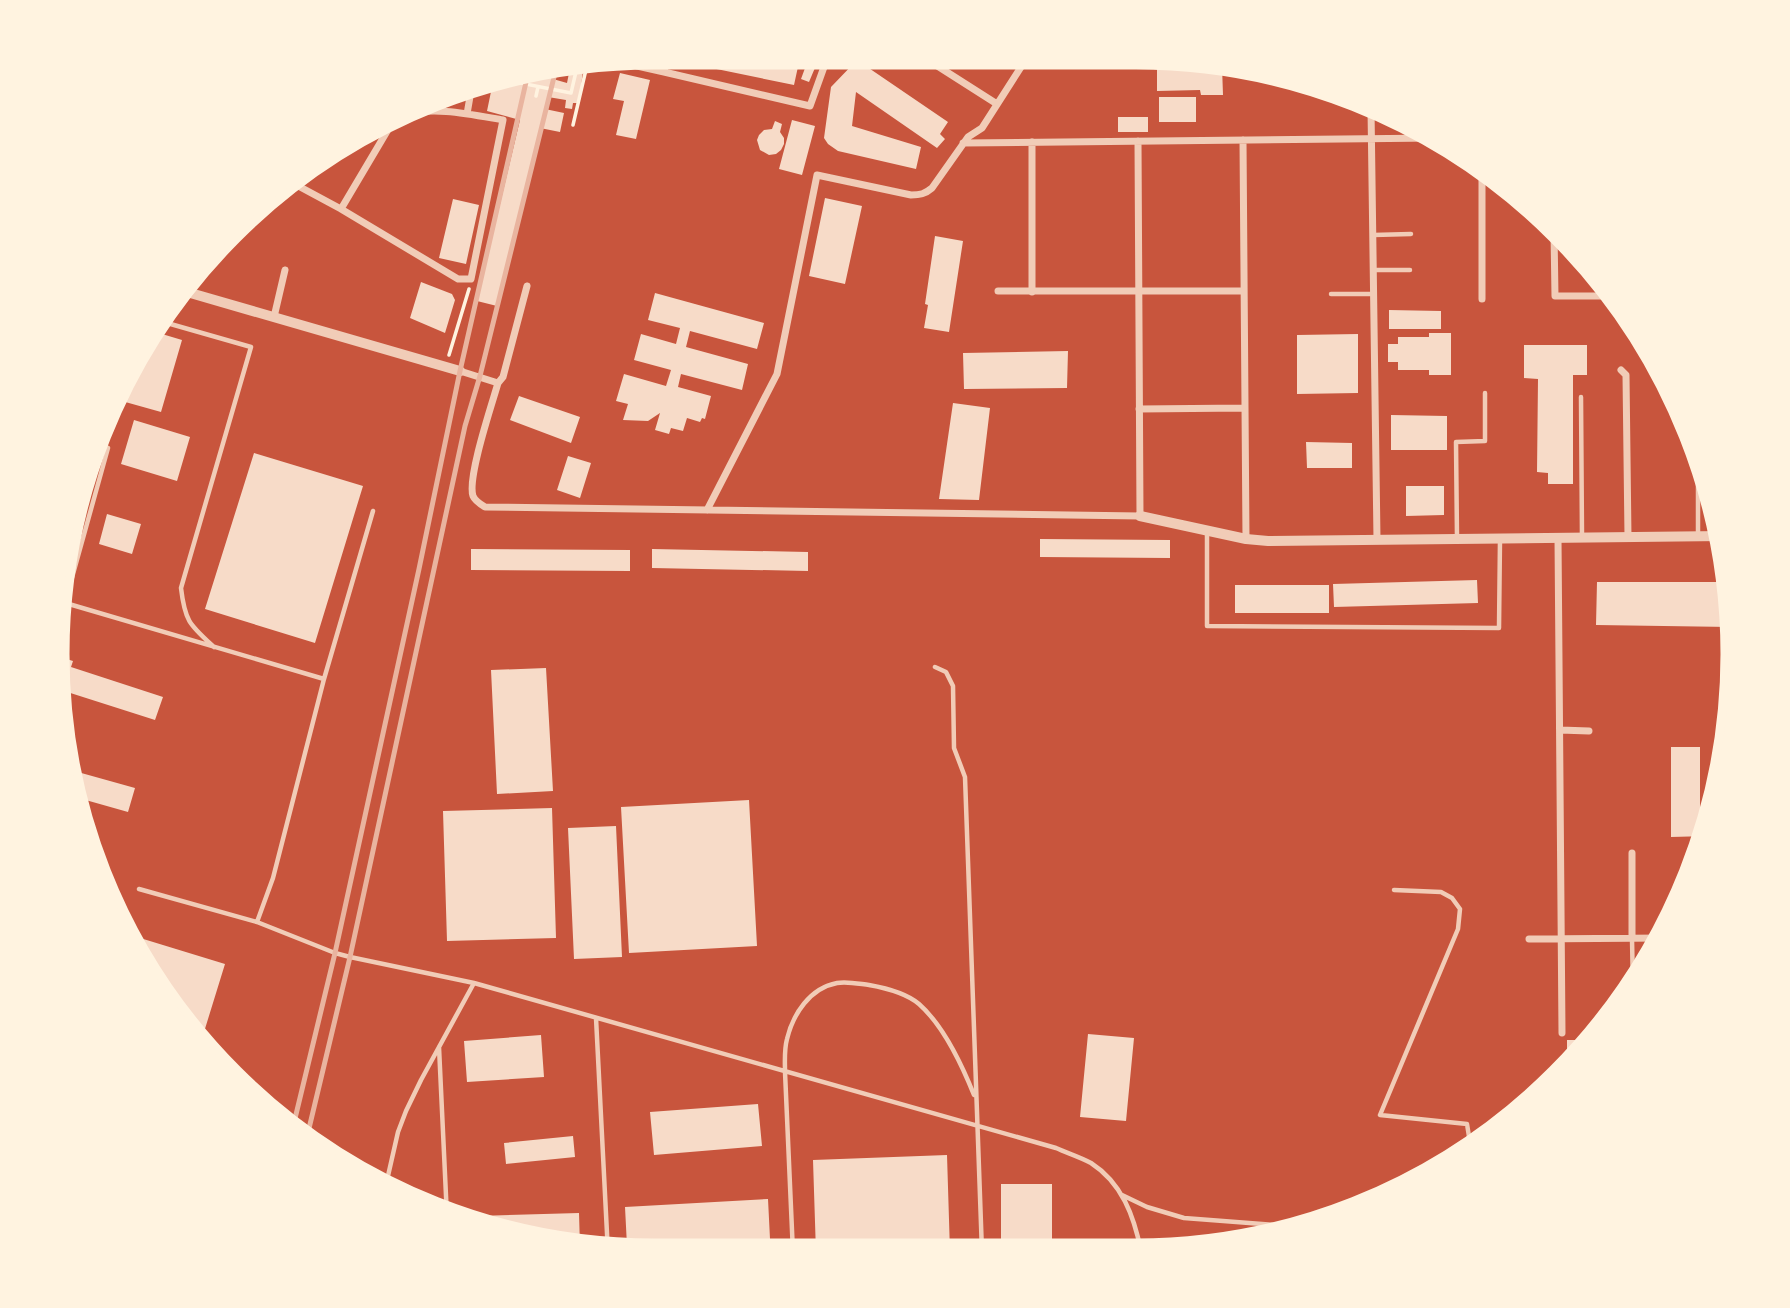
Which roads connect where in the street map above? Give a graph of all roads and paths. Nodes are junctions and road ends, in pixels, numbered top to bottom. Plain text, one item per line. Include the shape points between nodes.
1 (665, 65) edge
2 (824, 65) edge
3 (937, 65) edge
4 (1022, 65) edge
5 (634, 66) edge
6 (586, 69) edge
7 (576, 70) edge
8 (663, 72) junction
9 (514, 82) edge
10 (538, 87) junction
11 (470, 94) edge
12 (536, 96) dead end
13 (997, 104) junction
14 (424, 112) edge
15 (467, 114) junction
16 (1371, 114) edge
17 (573, 125) dead end
18 (389, 128) edge
19 (1420, 138) edge
20 (1371, 139) junction
21 (1242, 140) junction
22 (1138, 141) junction
23 (1032, 142) junction
24 (963, 143) junction
25 (1482, 178) edge
26 (297, 185) edge
27 (341, 209) junction
28 (1411, 234) dead end
29 (1372, 235) junction
30 (1554, 238) edge
31 (285, 270) dead end
32 (1373, 270) junction
33 (1410, 270) dead end
34 (471, 279) junction
35 (527, 286) dead end
36 (468, 289) joint
37 (1244, 291) junction
38 (998, 292) dead end
39 (1032, 292) junction
40 (1138, 292) junction
41 (189, 293) edge
42 (1331, 294) dead end
43 (1373, 294) junction
44 (1604, 296) edge
45 (1482, 299) dead end
46 (274, 317) junction
47 (167, 322) edge
48 (446, 367) junction
49 (1621, 370) dead end
50 (460, 372) joint
51 (498, 383) junction
52 (1485, 393) dead end
53 (1581, 397) dead end
54 (1245, 408) junction
55 (1139, 409) junction
56 (103, 447) edge
57 (1698, 478) edge
58 (707, 510) junction
59 (373, 511) dead end
60 (1140, 516) junction
61 (1207, 531) junction
62 (1698, 536) junction
63 (1713, 536) edge
64 (1628, 537) junction
65 (1500, 538) junction
66 (1558, 538) junction
67 (1582, 538) junction
68 (1246, 539) junction
69 (1377, 539) junction
70 (1457, 539) junction
71 (69, 583) edge
72 (67, 603) edge
73 (214, 647) junction
74 (935, 667) dead end
75 (324, 679) junction
76 (1560, 730) junction
77 (1589, 731) dead end
78 (1632, 853) dead end
79 (139, 889) dead end
80 (1394, 890) dead end
81 (257, 922) junction
82 (1632, 938) junction
83 (1652, 938) edge
84 (1530, 939) dead end
85 (1562, 939) junction
86 (1633, 970) edge
87 (474, 983) junction
88 (597, 1018) junction
89 (1562, 1033) dead end
90 (439, 1046) junction
91 (785, 1072) junction
92 (976, 1100) junction
93 (976, 1126) junction
94 (1469, 1139) edge
95 (387, 1179) edge
96 (1121, 1195) junction
97 (446, 1205) edge
98 (1280, 1225) edge
99 (607, 1241) edge
100 (793, 1243) edge
101 (982, 1243) edge
102 (1139, 1243) edge

1 - 8 street
2 - 8 street via 810,106
3 - 13 street
4 - 13 street
5 - 8 street
6 - 17 path
7 - 10 path via 571,93
9 - 10 path
10 - 12 path
11 - 15 street
13 - 24 street via 982,128
14 - 15 street
15 - 34 street via 503,120
16 - 20 street
18 - 27 street
19 - 20 street
20 - 21 street
20 - 29 street
21 - 22 street
21 - 37 street
22 - 23 street
22 - 40 street
23 - 24 street
23 - 39 street
24 - 58 street via 932,188 920,195 817,175 777,374
25 - 45 street
26 - 27 street
27 - 34 street via 458,279
28 - 29 lane
29 - 32 street
30 - 44 street via 1555,296
31 - 46 street
32 - 33 lane
32 - 43 street
34 - 36 street
35 - 51 street
36 - 48 path
37 - 40 street
37 - 54 street
38 - 39 street
39 - 40 street
40 - 55 street
41 - 46 street
42 - 43 lane
43 - 69 street
46 - 48 street
47 - 73 lane via 251,347 181,588 192,627
48 - 50 street
49 - 64 street via 1626,375
50 - 51 street
51 - 58 street via 472,486 478,503 485,507
52 - 70 lane via 1485,441 1456,442
53 - 67 lane
54 - 55 street
54 - 68 street
55 - 60 street
56 - 71 lane via 108,448
57 - 62 lane
58 - 60 street
59 - 75 lane
60 - 61 street
61 - 65 lane via 1207,626 1499,628
61 - 68 street
62 - 63 street
62 - 64 street
64 - 67 street
65 - 66 street
65 - 70 street
66 - 67 street
66 - 76 street
68 - 69 street
69 - 70 street
72 - 73 lane
73 - 75 lane
74 - 92 lane via 946,672 953,686 954,748 965,777
75 - 81 lane via 273,878
76 - 77 street
76 - 85 street
78 - 82 street
79 - 81 lane
80 - 94 lane via 1441,892 1460,909 1458,929 1380,1115 1467,1124
81 - 87 lane via 350,957
82 - 83 street
82 - 85 street
82 - 86 lane
84 - 85 street
85 - 89 street
87 - 88 lane
87 - 90 lane
88 - 91 lane
88 - 99 lane
90 - 95 lane via 398,1132
90 - 97 lane
91 - 92 lane via 786,1042 805,1001 839,982 868,985 890,989 917,1003 933,1019 961,1062
91 - 93 lane
91 - 100 lane
92 - 93 lane
93 - 96 lane via 1056,1148 1088,1162 1103,1172
93 - 101 lane
96 - 98 lane via 1184,1218
96 - 102 lane

